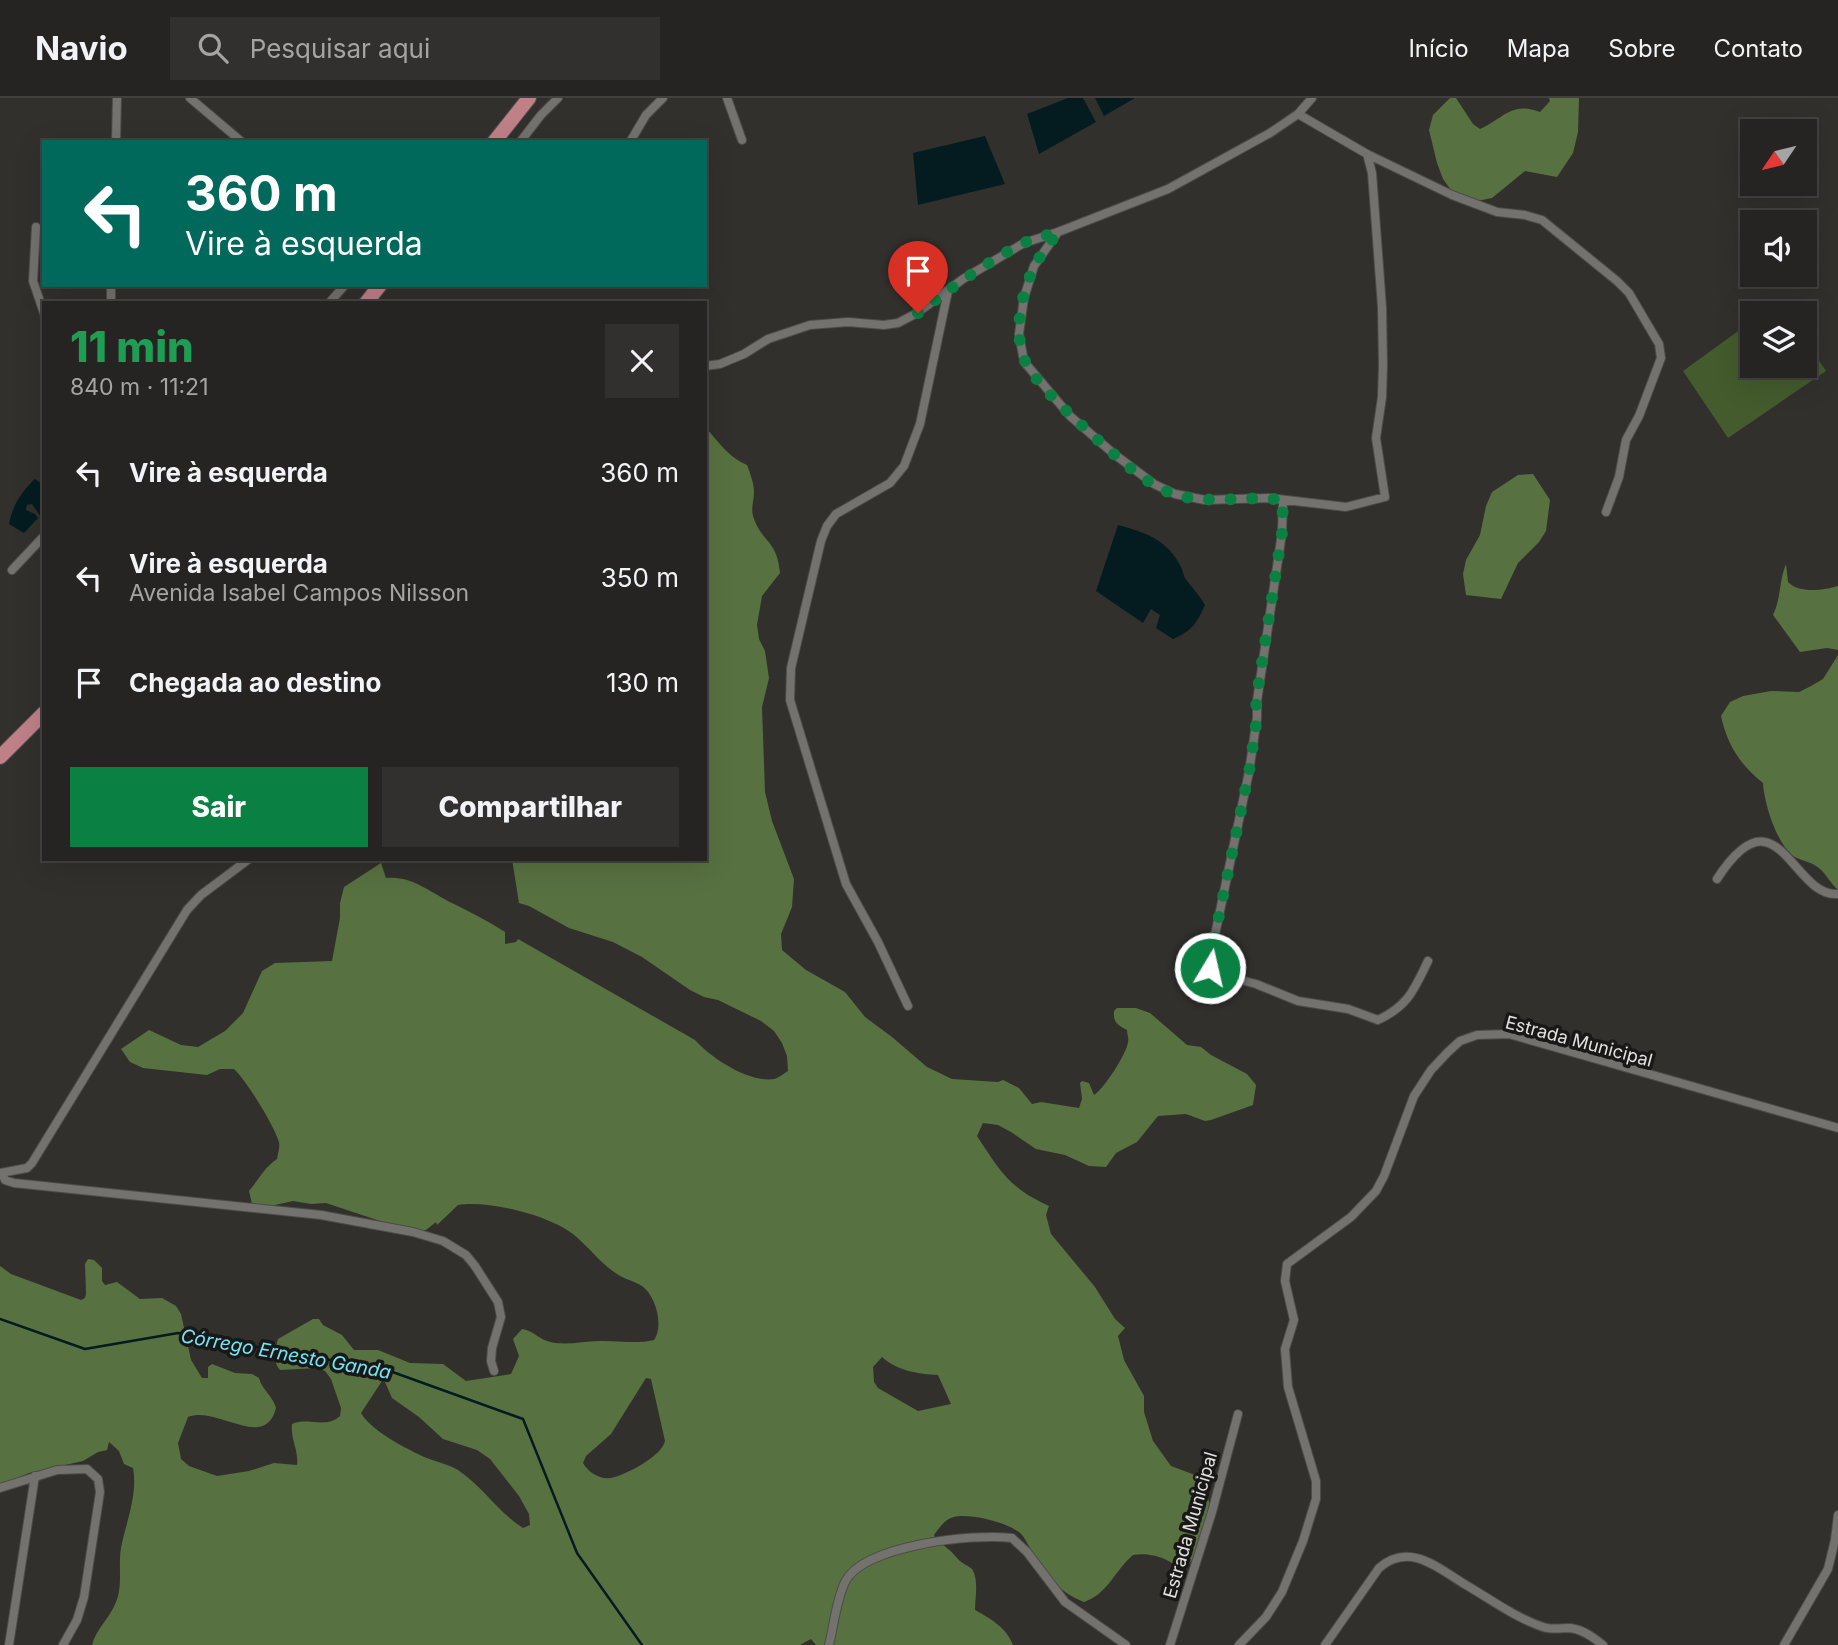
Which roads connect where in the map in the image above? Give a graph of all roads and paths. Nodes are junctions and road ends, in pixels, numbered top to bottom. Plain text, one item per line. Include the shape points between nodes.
1 (117, 98) edge
2 (190, 98) edge
3 (529, 98) edge
4 (558, 98) edge
5 (663, 98) edge
6 (727, 98) edge
7 (1312, 98) edge
8 (1298, 114) junction
9 (116, 140) edge
10 (240, 140) edge
11 (496, 140) edge
12 (522, 140) edge
13 (631, 140) edge
14 (742, 140) dead end
15 (1367, 154) junction
16 (36, 227) dead end
17 (1058, 232) junction
18 (343, 287) edge
19 (948, 290) junction
20 (331, 301) edge
21 (42, 307) edge
22 (707, 366) edge
23 (1283, 500) junction
24 (1606, 512) dead end
25 (42, 538) edge
26 (12, 570) dead end
27 (42, 715) edge
28 (0, 757) edge
29 (246, 861) edge
30 (1717, 879) dead end
31 (1838, 894) edge
32 (1427, 961) dead end
33 (908, 1006) dead end
34 (1838, 1128) edge
35 (1, 1173) edge
36 (494, 1371) dead end
37 (1238, 1414) dead end
38 (35, 1476) junction
39 (0, 1488) edge
40 (1838, 1515) edge
41 (9, 1645) edge
42 (63, 1645) edge
43 (829, 1645) edge
44 (1126, 1645) edge
45 (1170, 1645) edge
46 (1239, 1645) edge
47 (1325, 1645) edge
48 (1603, 1645) edge
49 (1784, 1645) edge

1 - 9 street
2 - 10 street
3 - 11 main road
4 - 12 street
5 - 13 street
6 - 14 street
7 - 8 street
8 - 15 street
8 - 17 street via 1168,189
15 - 23 street via 1382,307 1382,397 1376,438 1385,497 1346,507
15 - 24 street via 1475,205 1542,220 1629,293 1659,344 1661,358 1626,440
16 - 21 street via 33,281
17 - 19 street via 1024,243
17 - 23 street via 1034,267 1019,334 1026,364 1050,393 1114,454 1175,494 1205,500
18 - 20 street
19 - 22 street via 898,323 810,325
19 - 33 street via 911,452 890,483 842,509 827,526 791,668 790,700 846,884
23 - 32 street via 1251,758 1210,968 1298,1001 1348,1009 1378,1020 1402,1006
25 - 26 street
27 - 28 main road
29 - 35 street via 201,895 175,927 32,1163
30 - 31 street via 1739,850 1760,842 1781,850 1817,888 1828,895
34 - 46 street, Estrada Municipal via 1509,1034 1476,1035 1460,1041 1431,1070 1414,1096 1376,1191 1352,1217 1287,1264 1285,1281 1294,1320 1285,1349 1288,1387 1316,1480 1316,1499 1282,1591
35 - 36 street via 14,1183 321,1215 443,1241 466,1255 498,1302 501,1317 492,1348
37 - 45 street, Estrada Municipal
38 - 39 street
38 - 41 street
38 - 42 street via 78,1468 98,1479 100,1492 84,1597
40 - 49 street via 1828,1569
43 - 44 street via 845,1581 856,1567 920,1544 977,1536 1012,1538 1065,1602
47 - 48 street via 1380,1568 1390,1559 1406,1556 1430,1562 1544,1627 1582,1631

